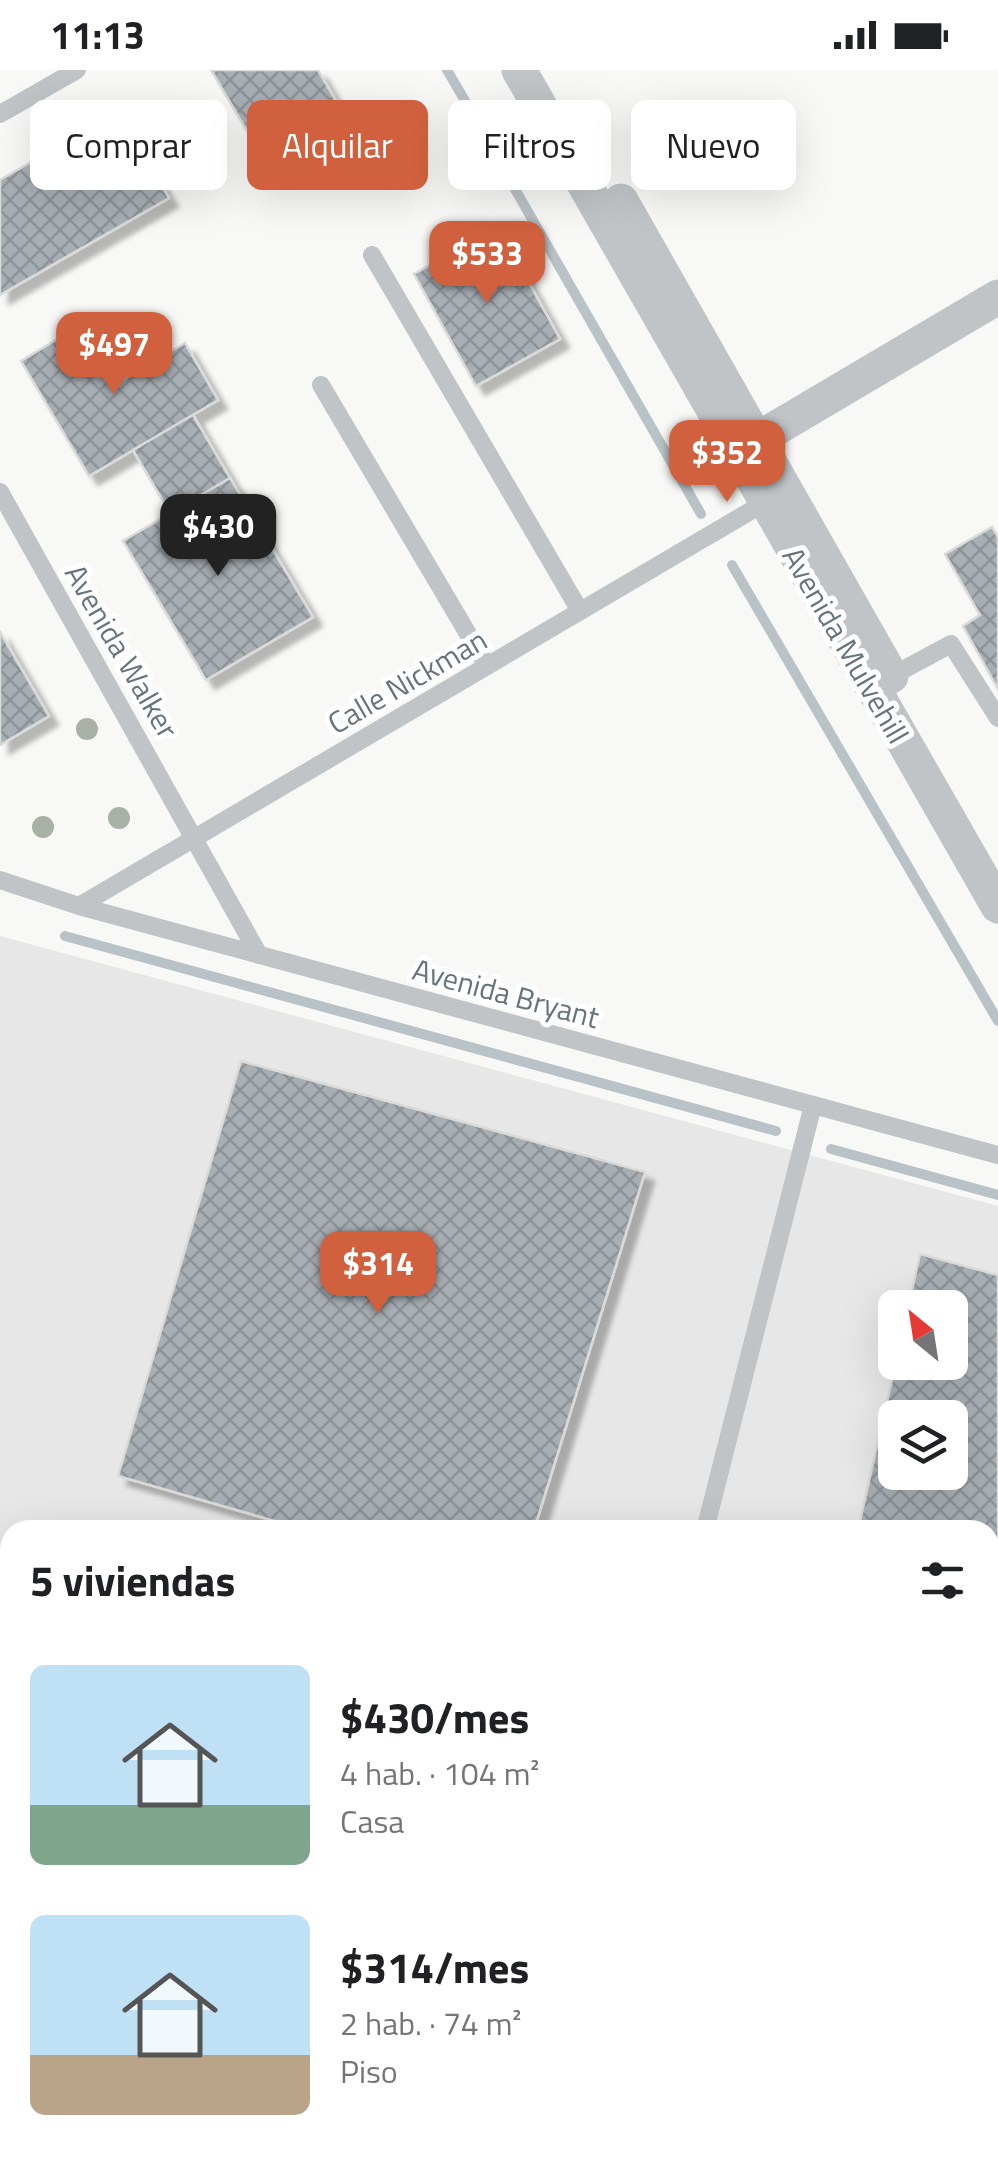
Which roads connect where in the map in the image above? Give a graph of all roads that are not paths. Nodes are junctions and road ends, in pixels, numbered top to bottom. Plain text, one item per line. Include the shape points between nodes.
1 (76, 70) edge
2 (519, 70) edge
3 (545, 70) edge
4 (0, 114) edge
5 (372, 256) dead end
6 (998, 297) edge
7 (320, 385) dead end
8 (758, 439) junction
9 (0, 492) edge
10 (764, 503) junction
11 (580, 611) junction
12 (487, 666) junction
13 (881, 682) junction
14 (998, 718) edge
15 (196, 836) junction
16 (0, 880) edge
17 (996, 898) edge
18 (79, 906) junction
19 (259, 956) junction
20 (814, 1105) junction
21 (998, 1155) edge
22 (707, 1520) edge

1 - 4 lane
2 - 10 street, Avenida Mulvehill
3 - 8 street
5 - 11 lane
6 - 8 street
7 - 12 lane
8 - 13 street
9 - 15 lane, Avenida Walker
10 - 11 lane, Calle Nickman
10 - 13 street, Avenida Mulvehill
11 - 12 lane, Calle Nickman
12 - 15 lane, Calle Nickman
13 - 14 lane via 951,644
13 - 17 street, Avenida Mulvehill
15 - 18 lane, Calle Nickman
15 - 19 lane, Avenida Walker
16 - 18 lane, Avenida Bryant
18 - 19 lane, Avenida Bryant
19 - 20 lane, Avenida Bryant
20 - 21 lane, Avenida Bryant
20 - 22 lane

